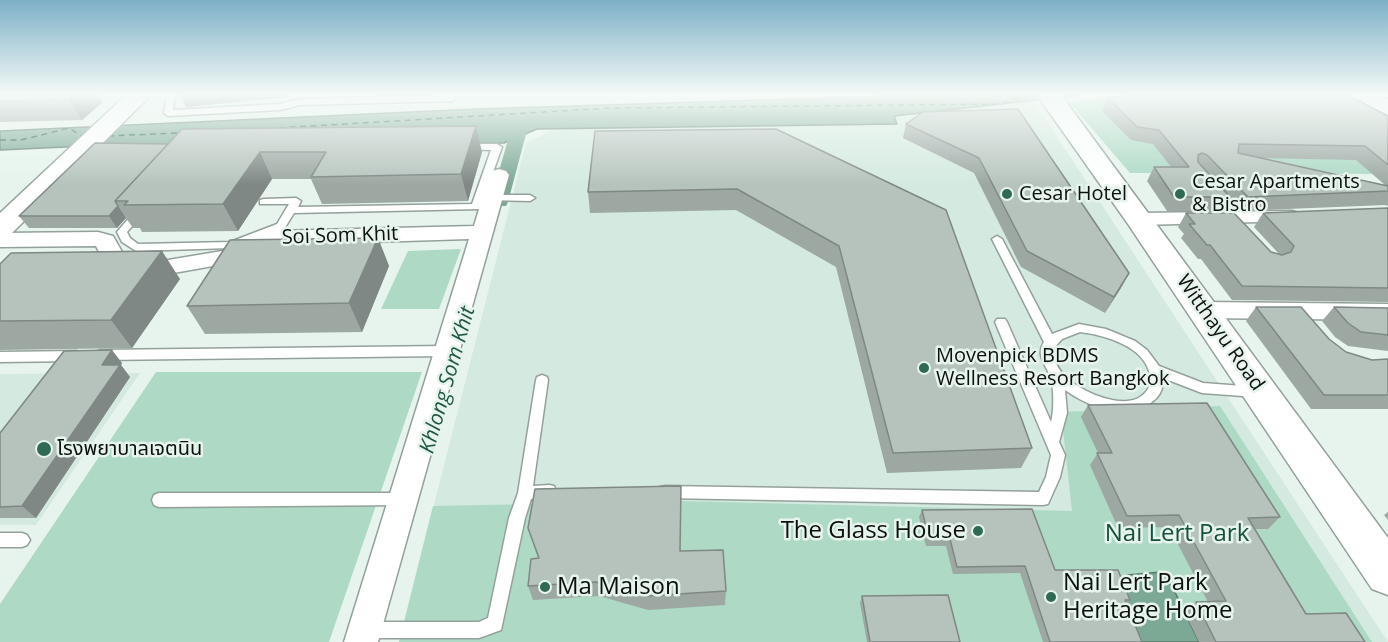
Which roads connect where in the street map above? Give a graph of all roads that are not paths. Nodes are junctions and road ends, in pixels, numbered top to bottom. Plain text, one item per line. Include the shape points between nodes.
1 (108, 125) edge
2 (1071, 125) edge
3 (450, 148) edge
4 (499, 175) dead end
5 (1208, 186) edge
6 (491, 198) junction
7 (530, 198) dead end
8 (264, 202) dead end
9 (146, 205) edge
10 (290, 210) junction
11 (1317, 216) edge
12 (1139, 219) junction
13 (1239, 224) junction
14 (0, 230) edge
15 (277, 232) junction
16 (483, 232) junction
17 (998, 239) dead end
18 (0, 240) edge
19 (1204, 310) junction
20 (1298, 311) junction
21 (1388, 312) edge
22 (1000, 322) dead end
23 (1320, 339) edge
24 (1050, 342) junction
25 (446, 351) junction
26 (0, 357) edge
27 (1156, 370) junction
28 (1057, 378) junction
29 (542, 380) dead end
30 (1261, 392) junction
31 (1053, 440) junction
32 (566, 491) edge
33 (655, 492) edge
34 (525, 493) junction
35 (403, 499) junction
36 (159, 500) dead end
37 (0, 540) edge
38 (22, 540) dead end
39 (1388, 574) edge
40 (363, 636) edge

1 - 14 main road
2 - 12 main road, Witthayu Road
3 - 10 lane via 497,147 477,207
4 - 6 street
5 - 13 lane
6 - 7 lane
6 - 16 street
8 - 10 lane via 296,201
9 - 15 lane via 122,232 135,248 231,245
10 - 15 lane
11 - 13 street
12 - 13 street
12 - 19 main road, Witthayu Road
15 - 16 street, Soi Som Khit
15 - 18 street, Soi Som Khit via 233,256 168,267 120,264 113,259 105,241 98,239
16 - 25 street
17 - 24 lane
19 - 20 street
19 - 30 main road, Witthayu Road
20 - 21 street
20 - 23 street
22 - 31 lane
24 - 27 lane via 1064,331 1097,330 1133,345
24 - 28 lane via 1047,361
25 - 26 lane
25 - 35 street
27 - 28 lane via 1155,393 1132,406 1097,403
27 - 30 lane via 1202,388
28 - 31 lane via 1060,413
29 - 34 lane
30 - 39 main road, Witthayu Road
31 - 33 lane via 1058,455 1043,499
32 - 34 lane
34 - 40 lane via 495,624 479,630
35 - 36 lane
35 - 40 street
37 - 38 lane

